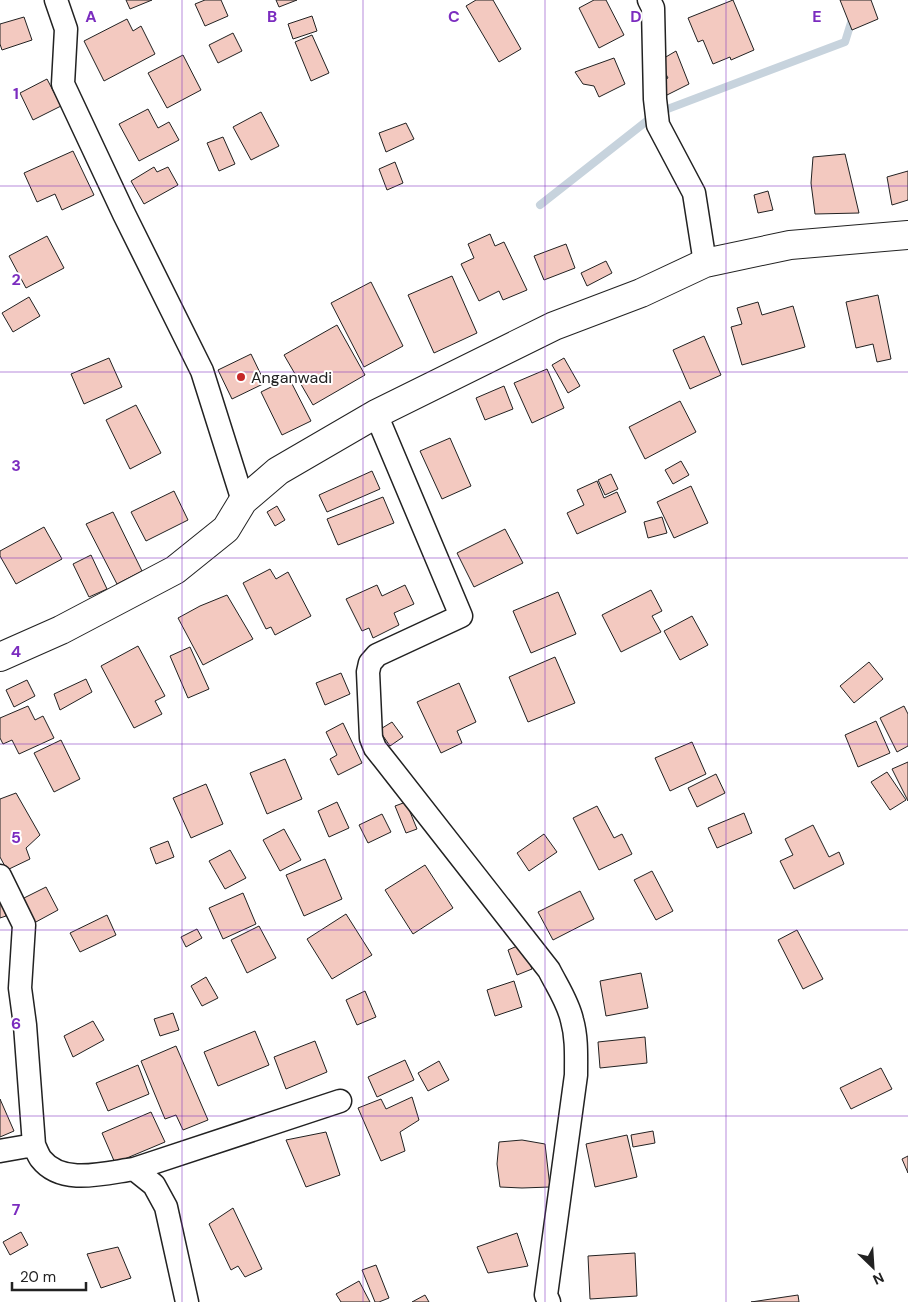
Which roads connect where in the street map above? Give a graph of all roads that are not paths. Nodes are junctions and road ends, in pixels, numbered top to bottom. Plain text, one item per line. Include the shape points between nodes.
1 (56, 0) edge
2 (649, 0) edge
3 (908, 235) edge
4 (705, 263) junction
5 (376, 414) junction
6 (243, 501) junction
7 (0, 657) edge
8 (0, 876) edge
9 (340, 1101) dead end
10 (34, 1145) junction
11 (0, 1151) edge
12 (134, 1169) junction
13 (187, 1302) edge
14 (549, 1302) edge

1 - 6 street via 66,29 63,84 202,371
2 - 4 street via 653,8 658,125 694,193
3 - 4 main road via 790,245
4 - 5 main road via 641,293 554,326
5 - 6 main road via 278,471
5 - 14 street via 461,616 377,655 370,663 371,738 375,748 549,970 572,1019 576,1075 546,1295
6 - 7 main road via 226,529 176,570 61,630
8 - 10 street via 24,925 20,988
9 - 12 street
10 - 11 street
10 - 12 street via 41,1160 58,1173 81,1176
12 - 13 street via 154,1184 166,1207

